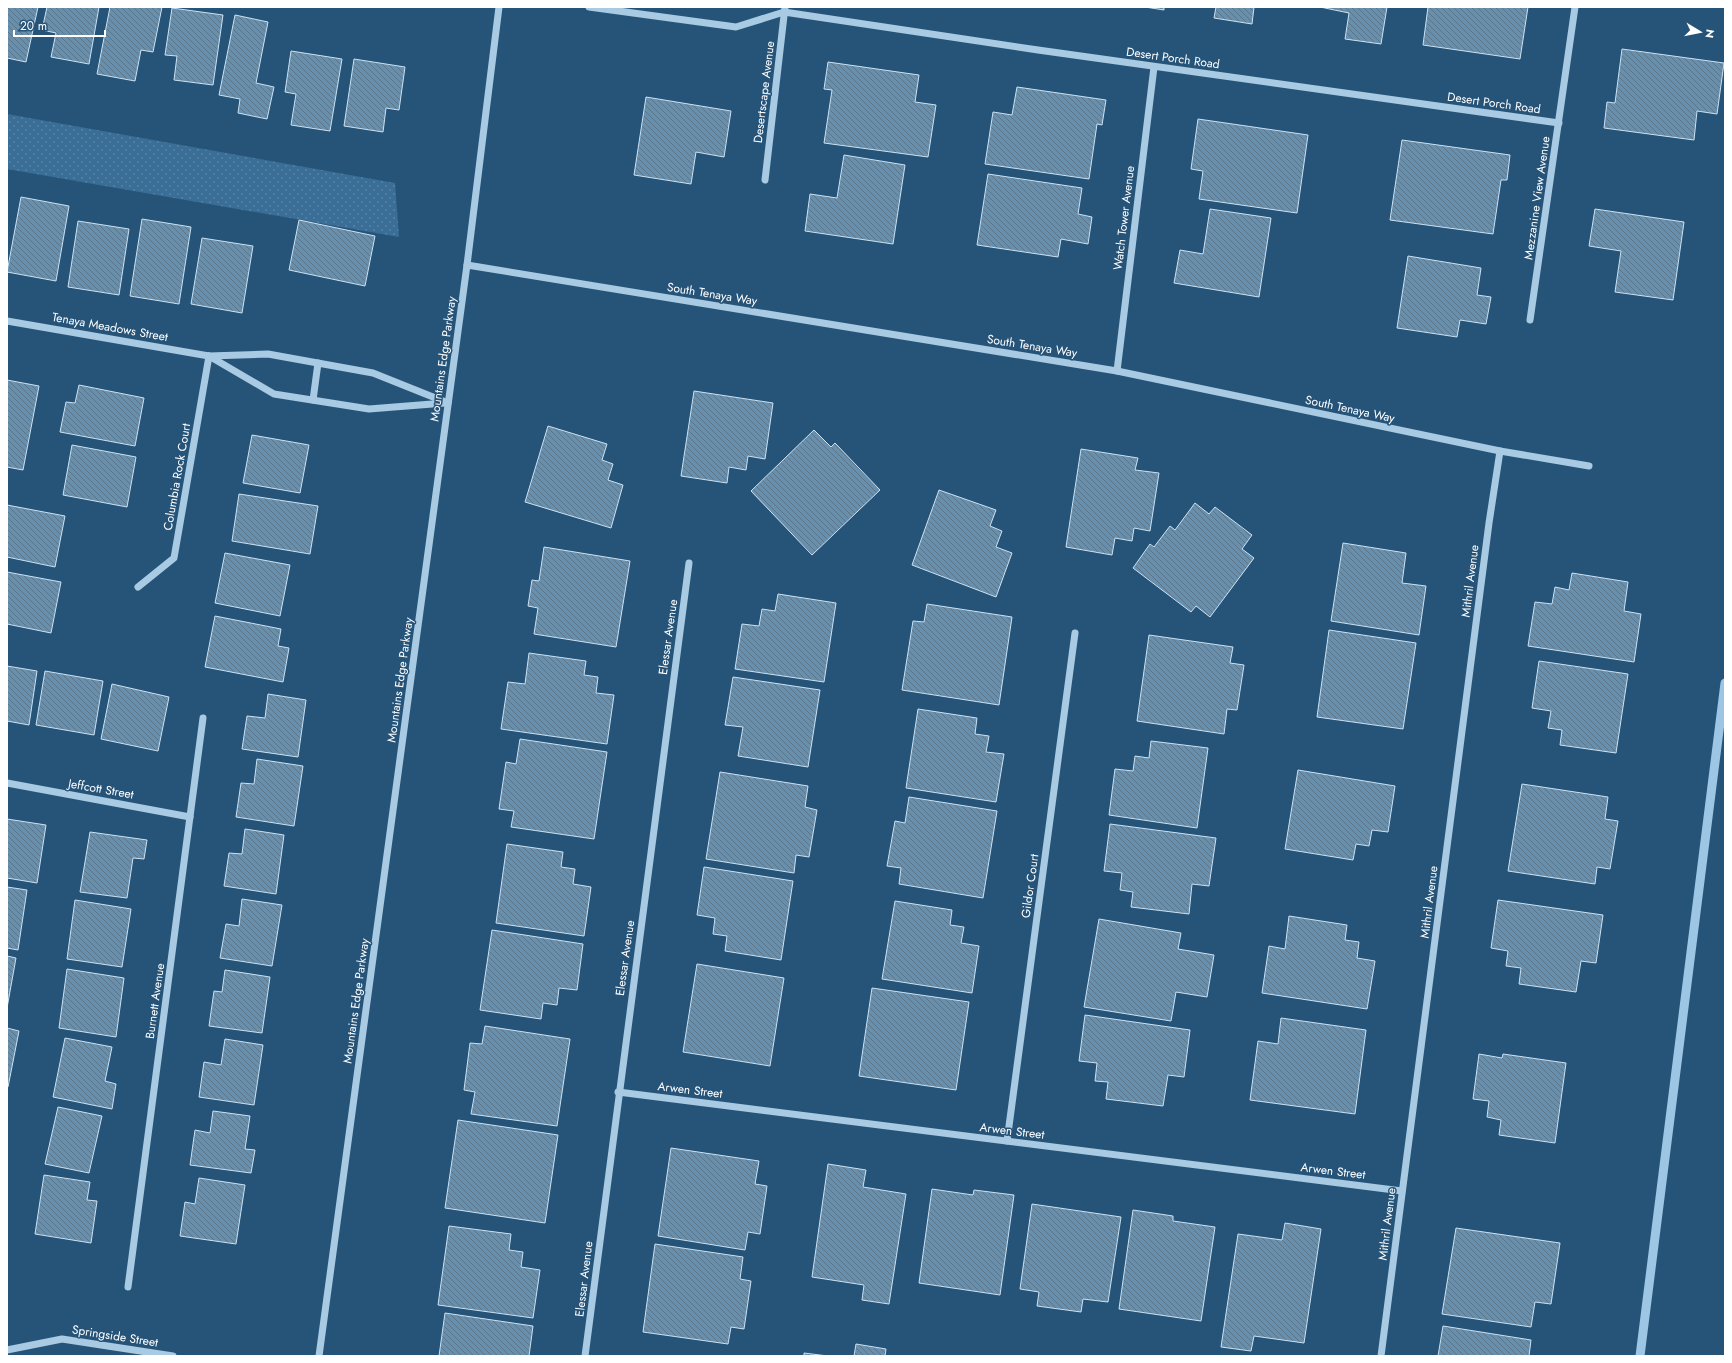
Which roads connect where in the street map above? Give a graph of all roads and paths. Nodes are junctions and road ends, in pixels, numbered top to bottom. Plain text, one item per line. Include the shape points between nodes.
1 (499, 7) edge
2 (589, 7) edge
3 (777, 7) edge
4 (1575, 7) edge
5 (785, 10) edge
6 (1154, 67) junction
7 (1559, 123) junction
8 (765, 180) dead end
9 (467, 265) junction
10 (1530, 320) dead end
11 (7, 321) edge
12 (209, 356) junction
13 (318, 363) junction
14 (1117, 371) junction
15 (312, 400) junction
16 (448, 403) junction
17 (1500, 452) junction
18 (1589, 466) dead end
19 (689, 563) dead end
20 (138, 587) dead end
21 (1075, 633) dead end
22 (203, 718) dead end
23 (7, 783) edge
24 (190, 817) junction
25 (618, 1092) junction
26 (1007, 1141) junction
27 (1402, 1191) junction
28 (128, 1287) dead end
29 (7, 1350) edge
30 (173, 1356) edge
31 (319, 1356) edge
32 (585, 1356) edge
33 (1381, 1356) edge

1 - 9 street, Mountains Edge Parkway
2 - 5 street, Desert Porch Road via 736,27
3 - 5 street, Desert Porch Road
4 - 7 street, Mezzanine View Avenue
5 - 6 street, Desert Porch Road
5 - 8 street, Desertscape Avenue
6 - 7 street, Desert Porch Road
6 - 14 street, Watch Tower Avenue
7 - 10 street, Mezzanine View Avenue
9 - 14 street, South Tenaya Way
9 - 16 street, Mountains Edge Parkway
11 - 12 street, Tenaya Meadows Street
12 - 13 street, Tenaya Meadows Street via 268,354
12 - 15 street, Tenaya Meadows Street via 274,394
12 - 20 street, Columbia Rock Court via 174,558
13 - 15 street
13 - 16 street, Tenaya Meadows Street via 373,373
14 - 17 street, South Tenaya Way
15 - 16 street, Tenaya Meadows Street via 369,409
16 - 31 street, Mountains Edge Parkway
17 - 18 street, South Tenaya Way
17 - 27 street, Mithril Avenue
19 - 25 street, Elessar Avenue
21 - 26 street, Gildor Court
22 - 24 street, Burnett Avenue
23 - 24 street, Jeffcott Street
24 - 28 street, Burnett Avenue
25 - 26 street, Arwen Street
25 - 32 street, Elessar Avenue
26 - 27 street, Arwen Street
27 - 33 street, Mithril Avenue
29 - 30 street, Springside Street via 62,1339

